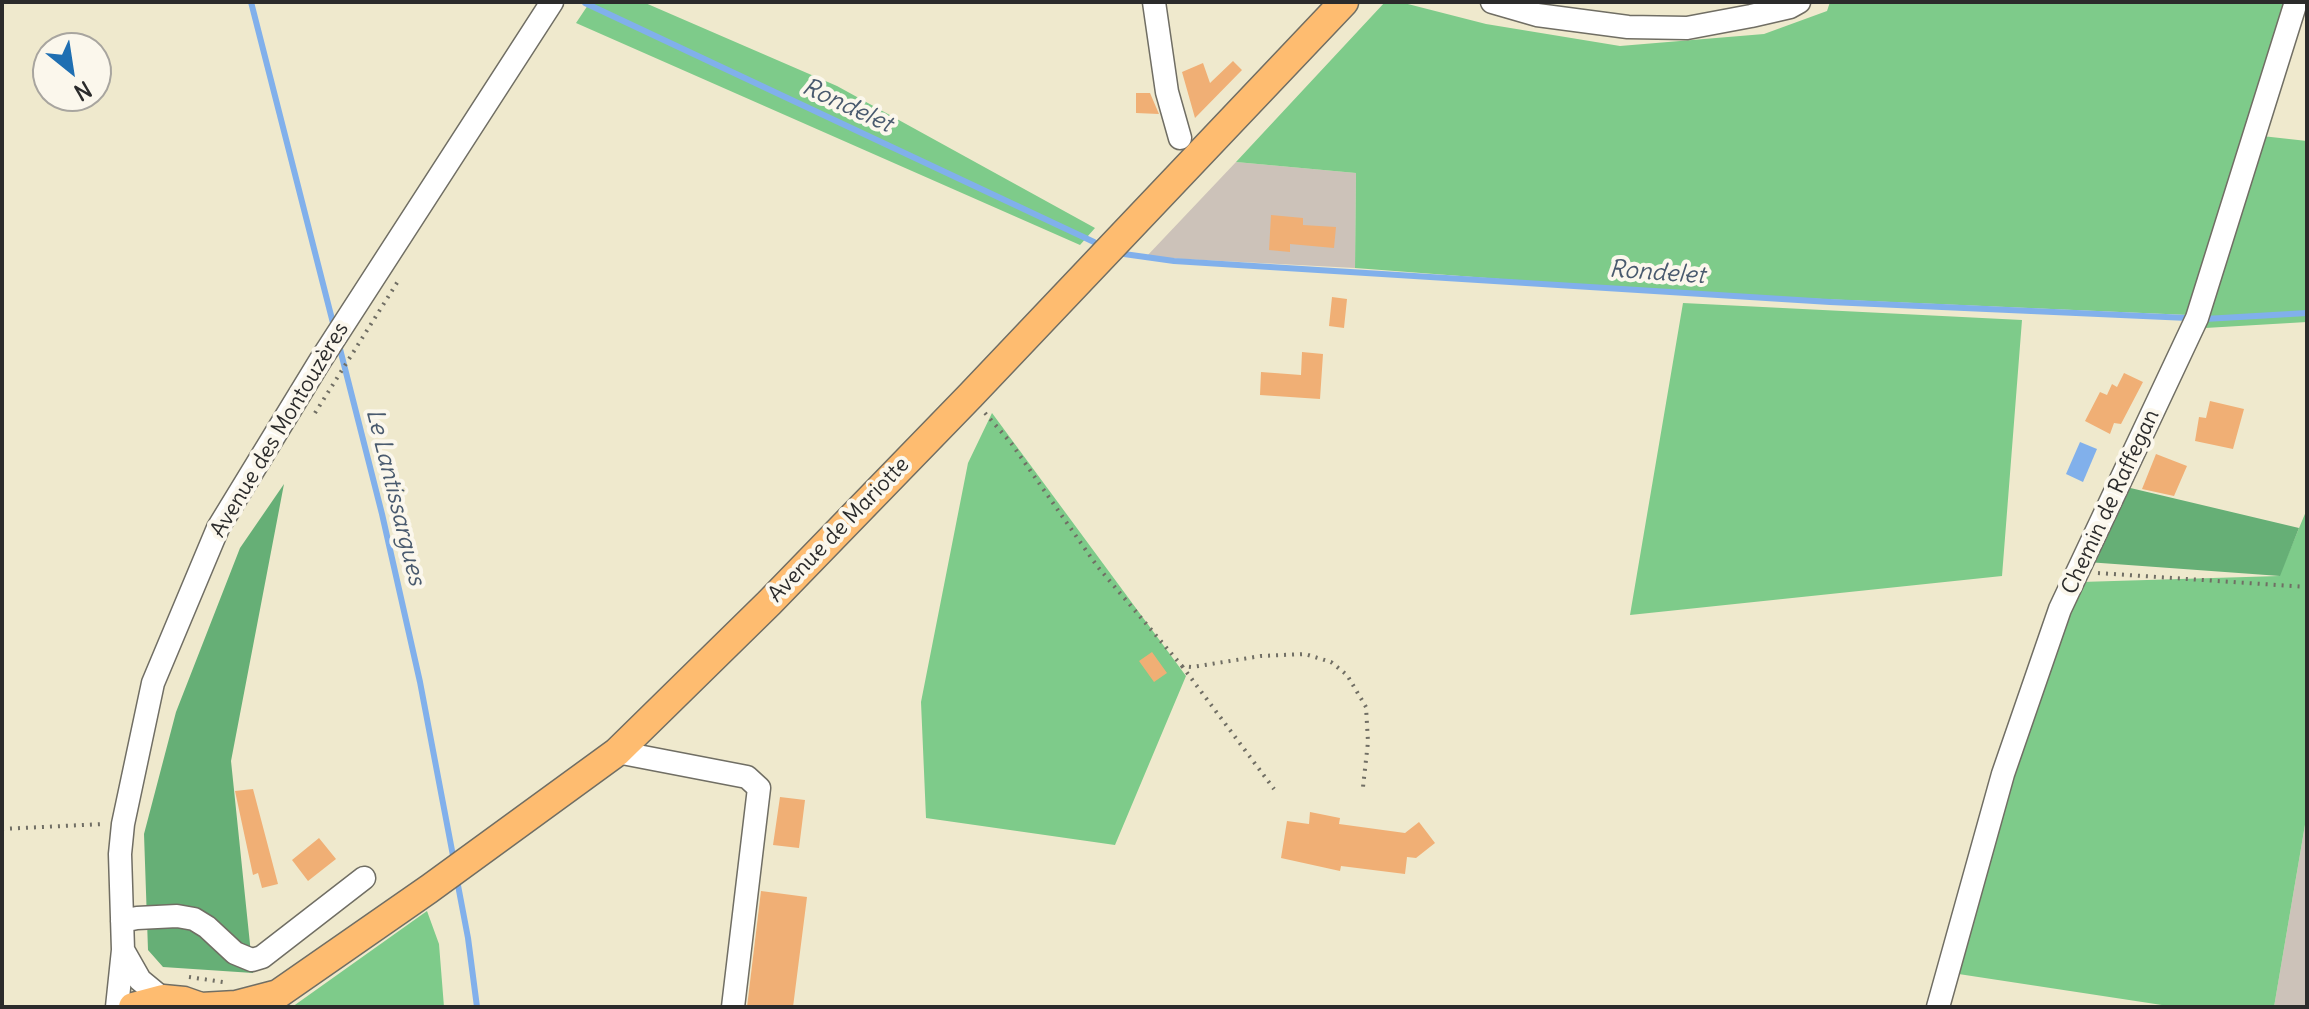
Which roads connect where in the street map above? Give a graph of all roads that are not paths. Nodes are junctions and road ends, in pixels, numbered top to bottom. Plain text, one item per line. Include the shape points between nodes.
1 (552, 2) edge
2 (1154, 2) edge
3 (1344, 2) edge
4 (1492, 2) edge
5 (1799, 2) edge
6 (2296, 2) edge
7 (1180, 138) dead end
8 (617, 752) junction
9 (364, 878) dead end
10 (122, 921) junction
11 (123, 950) junction
12 (170, 988) junction
13 (274, 1000) edge
14 (117, 1007) edge
15 (133, 1007) edge
16 (201, 1007) edge
17 (733, 1007) edge
18 (1938, 1007) edge

1 - 10 street, Avenue des Montouzères via 218,528 153,683 123,824
2 - 7 street via 1167,92
3 - 8 main road, Avenue de Mariotte via 970,396
4 - 5 street via 1537,15 1628,27 1687,28
6 - 18 street, Chemin de Raffegan via 2197,318 2060,609 2003,774
8 - 13 main road, Avenue de Mariotte
8 - 17 street via 747,777 759,788
9 - 10 street via 252,960 235,953 194,919
10 - 11 street, Avenue des Montouzères
11 - 12 street via 140,980
11 - 14 street, Avenue des Montouzères
12 - 15 main road
12 - 16 main road, Avenue de Mariotte
13 - 16 main road, Avenue de Mariotte

